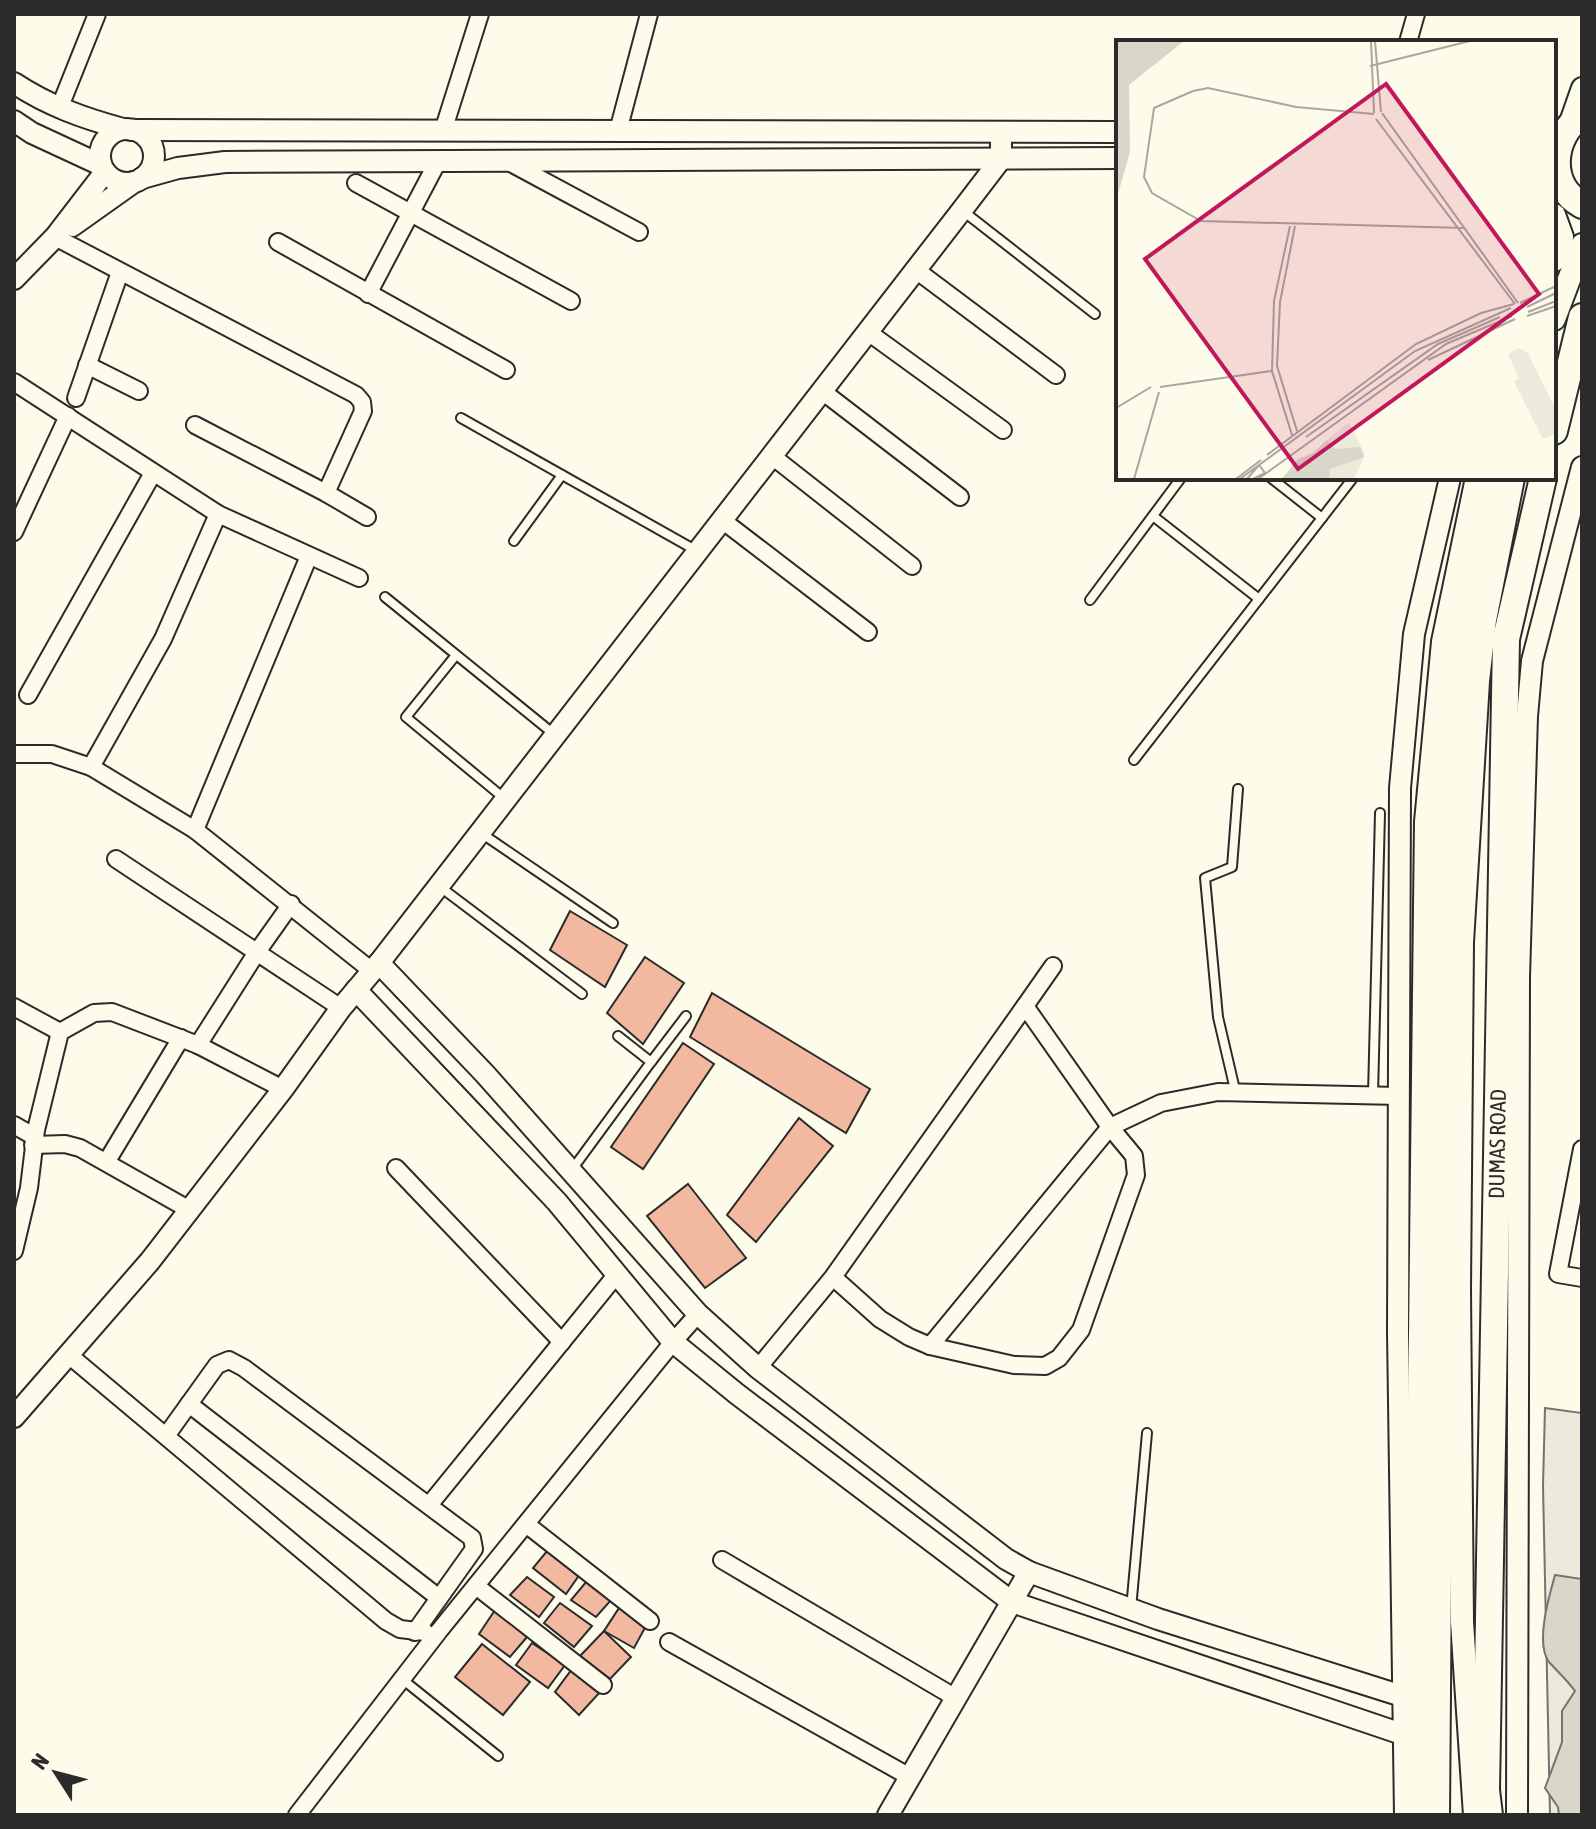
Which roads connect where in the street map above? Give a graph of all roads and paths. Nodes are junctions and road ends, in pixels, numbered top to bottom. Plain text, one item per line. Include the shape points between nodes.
1 (97, 14) edge
2 (480, 14) edge
3 (649, 14) edge
4 (1416, 14) edge
5 (1409, 40) edge
6 (14, 83) edge
7 (1582, 88) edge
8 (59, 109) junction
9 (14, 121) edge
10 (127, 129) junction
11 (443, 131) junction
12 (618, 131) junction
13 (1001, 132) junction
14 (1116, 132) edge
15 (1561, 142) edge
16 (1116, 158) edge
17 (1001, 159) junction
18 (438, 161) junction
19 (507, 161) junction
20 (103, 169) junction
21 (138, 180) junction
22 (356, 183) dead end
23 (1564, 205) edge
24 (962, 210) junction
25 (410, 213) junction
26 (639, 232) dead end
27 (55, 237) junction
28 (278, 242) dead end
29 (1582, 245) edge
30 (1556, 254) edge
31 (916, 270) junction
32 (120, 272) junction
33 (14, 279) edge
34 (368, 294) junction
35 (571, 301) dead end
36 (1095, 314) dead end
37 (1556, 314) edge
38 (1582, 317) edge
39 (868, 332) junction
40 (87, 365) junction
41 (506, 370) dead end
42 (1056, 375) dead end
43 (14, 382) edge
44 (139, 391) dead end
45 (822, 391) junction
46 (76, 398) dead end
47 (68, 416) junction
48 (461, 418) dead end
49 (1556, 423) edge
50 (195, 425) dead end
51 (1003, 430) dead end
52 (772, 456) junction
53 (1582, 467) edge
54 (153, 473) junction
55 (562, 475) junction
56 (1180, 480) edge
57 (1274, 480) edge
58 (1351, 480) edge
59 (1450, 480) edge
60 (1479, 480) edge
61 (1496, 480) edge
62 (1513, 480) edge
63 (1543, 480) edge
64 (326, 493) junction
65 (960, 497) dead end
66 (218, 514) junction
67 (1153, 516) junction
68 (367, 517) dead end
69 (1322, 518) junction
70 (722, 520) junction
71 (14, 532) edge
72 (514, 541) dead end
73 (698, 552) junction
74 (309, 556) junction
75 (912, 566) dead end
76 (359, 578) dead end
77 (385, 597) dead end
78 (1259, 599) junction
79 (1090, 600) dead end
80 (868, 632) dead end
81 (456, 655) junction
82 (28, 695) dead end
83 (555, 736) junction
84 (14, 754) edge
85 (1134, 760) dead end
86 (91, 767) junction
87 (1238, 789) dead end
88 (506, 800) junction
89 (1380, 813) dead end
90 (195, 830) junction
91 (480, 833) junction
92 (116, 859) dead end
93 (439, 886) junction
94 (291, 904) junction
95 (613, 923) dead end
96 (257, 952) junction
97 (1053, 966) dead end
98 (376, 967) junction
99 (356, 990) junction
100 (582, 994) dead end
101 (1025, 1006) junction
102 (14, 1007) edge
103 (341, 1008) junction
104 (686, 1016) dead end
105 (60, 1032) junction
106 (618, 1036) dead end
107 (181, 1038) junction
108 (198, 1045) junction
109 (651, 1062) junction
110 (283, 1089) junction
111 (1236, 1095) junction
112 (1373, 1096) junction
113 (1400, 1096) junction
114 (14, 1125) edge
115 (1110, 1127) junction
116 (34, 1141) junction
117 (1582, 1149) edge
118 (107, 1161) junction
119 (396, 1168) dead end
120 (570, 1171) junction
121 (188, 1209) junction
122 (14, 1251) edge
123 (617, 1274) junction
124 (833, 1277) junction
125 (1582, 1278) edge
126 (698, 1314) junction
127 (562, 1342) junction
128 (673, 1342) junction
129 (930, 1346) junction
130 (70, 1356) junction
131 (758, 1368) junction
132 (189, 1404) junction
133 (14, 1416) edge
134 (1147, 1433) dead end
135 (166, 1436) junction
136 (430, 1504) junction
137 (526, 1524) junction
138 (722, 1560) dead end
139 (1029, 1572) junction
140 (476, 1586) junction
141 (439, 1598) junction
142 (1012, 1602) junction
143 (1131, 1609) junction
144 (650, 1621) dead end
145 (439, 1631) junction
146 (415, 1632) junction
147 (669, 1642) dead end
148 (402, 1679) junction
149 (603, 1685) dead end
150 (1402, 1696) junction
151 (956, 1698) junction
152 (1402, 1734) junction
153 (498, 1756) dead end
154 (910, 1777) junction
155 (896, 1812) edge
156 (297, 1815) edge
157 (1405, 1815) edge
158 (1425, 1815) edge
159 (1438, 1815) edge
160 (1475, 1815) edge
161 (1489, 1815) edge
162 (1517, 1815) edge

1 - 8 street
2 - 11 street
3 - 12 street
4 - 5 street
6 - 8 street
7 - 15 street
8 - 10 street
9 - 20 street
10 - 11 street
10 - 20 street via 104,142
10 - 21 street via 140,133 152,146 152,164
11 - 12 street
12 - 13 street
13 - 14 street
13 - 17 street
15 - 23 main road via 1558,175
16 - 17 street
17 - 19 street
17 - 24 street
18 - 19 street
18 - 21 street via 225,162
18 - 25 street
19 - 26 street
20 - 21 street via 118,181
20 - 27 street
21 - 27 street
22 - 25 street
23 - 30 main road
24 - 31 street
24 - 36 lane
25 - 34 street
25 - 35 street
27 - 32 street
27 - 33 street
28 - 34 street
29 - 37 main road
31 - 39 street
31 - 42 street
32 - 40 street
32 - 64 street via 356,395 363,411
34 - 41 street
38 - 49 main road
39 - 45 street
39 - 51 street
40 - 44 street
40 - 46 street
43 - 47 street
45 - 52 street
45 - 65 street
47 - 54 street
47 - 71 street
48 - 55 lane
50 - 64 street
52 - 70 street
52 - 75 street
53 - 162 street via 1532,661 1527,716 1519,977
54 - 66 street
54 - 82 street
55 - 72 lane
55 - 73 lane
56 - 67 lane
57 - 69 lane
58 - 69 lane
59 - 113 street via 1414,634 1400,788
60 - 158 main road via 1445,642 1428,822 1418,1676
61 - 159 main road via 1458,694 1441,991
62 - 160 main road via 1481,651 1462,942 1462,1622
63 - 161 main road, DUMAS ROAD via 1506,639
64 - 68 street
66 - 74 street
66 - 86 street via 163,639
67 - 78 lane
67 - 79 lane
69 - 78 lane
70 - 73 street
70 - 80 street
73 - 83 street
74 - 76 street
74 - 90 street
77 - 81 lane
78 - 85 lane
81 - 83 lane
81 - 88 lane via 406,717
83 - 88 street
84 - 86 street via 52,754
86 - 90 street
87 - 111 lane via 1232,867 1205,878 1218,1017
88 - 91 street
89 - 112 lane
90 - 94 street
91 - 93 street
91 - 95 lane
92 - 96 street
93 - 98 street
93 - 100 lane
94 - 96 street
94 - 98 street
96 - 103 street
96 - 108 street
97 - 101 street
98 - 99 street
98 - 120 street via 485,1074
99 - 103 street
99 - 123 street via 557,1202
101 - 115 street
101 - 124 street
102 - 105 street
103 - 110 street
104 - 109 lane
105 - 107 street via 94,1013 112,1012
105 - 116 street
106 - 109 lane
107 - 108 street
107 - 118 street
108 - 110 street
109 - 120 lane
110 - 121 street
111 - 112 street
111 - 115 street via 1218,1092 1161,1103
112 - 113 street
113 - 150 street
114 - 116 street
115 - 129 street
115 - 129 street via 1134,1156 1136,1175 1087,1316 1065,1352 1045,1366 1031,1367
116 - 118 street via 73,1146
116 - 122 street
117 - 125 street via 1558,1274
118 - 121 street
119 - 127 street
120 - 126 street
121 - 130 street
123 - 127 street
123 - 128 street
124 - 129 street via 880,1319
124 - 131 street
126 - 128 street
126 - 131 street
127 - 136 street
128 - 137 street
128 - 142 street
130 - 133 street
130 - 135 street
131 - 139 street
132 - 135 street
132 - 136 street via 217,1365 229,1360
132 - 141 street
134 - 143 lane
135 - 146 street via 386,1621
136 - 141 street via 472,1538 474,1549
137 - 140 street
137 - 144 street
138 - 151 street
139 - 142 street
139 - 143 street
140 - 145 street
140 - 149 street
141 - 146 street
142 - 151 street
142 - 152 street
143 - 150 street
145 - 146 street
145 - 148 street
147 - 154 street
148 - 153 lane
148 - 156 street
150 - 152 street
151 - 154 street
152 - 157 street
154 - 155 street

